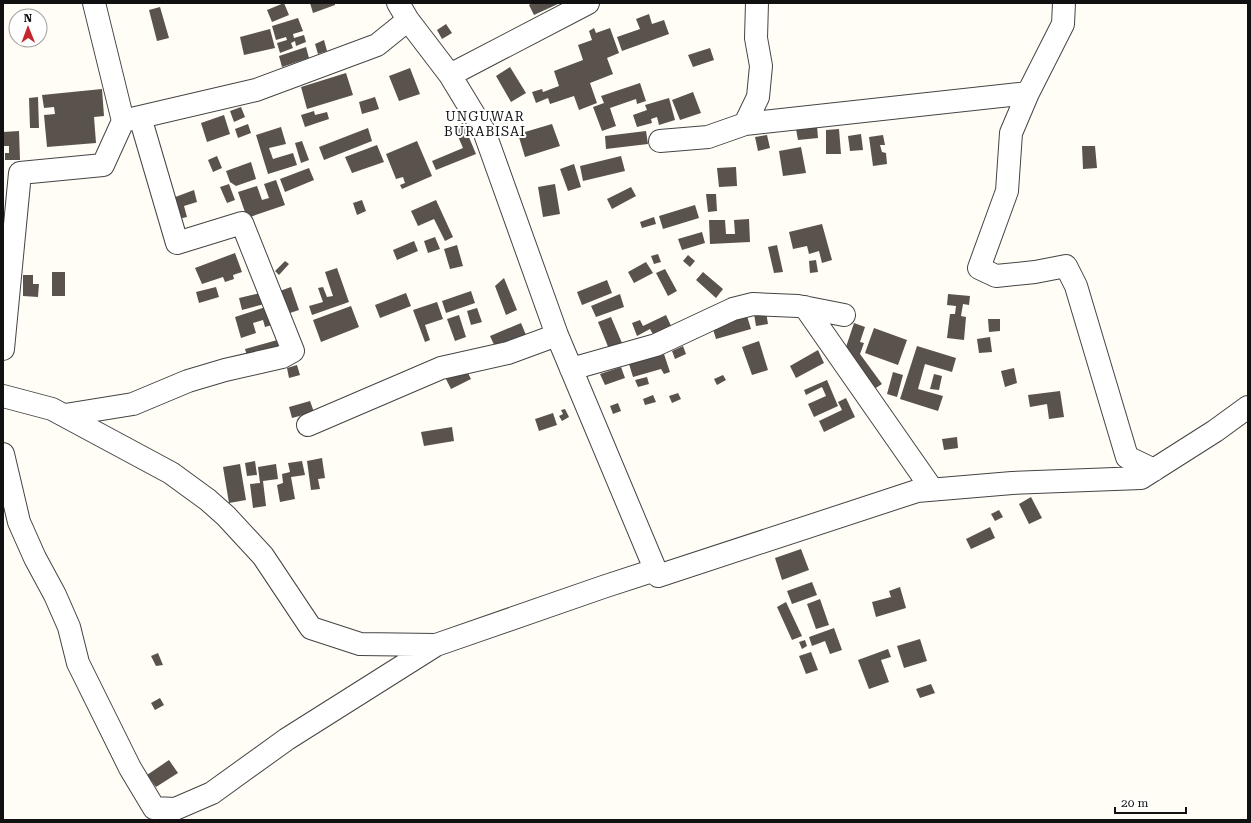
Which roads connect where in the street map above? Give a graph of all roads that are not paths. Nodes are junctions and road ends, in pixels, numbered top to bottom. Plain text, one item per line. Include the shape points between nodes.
1 (94, 3) edge
2 (588, 3) edge
3 (758, 3) edge
4 (1064, 3) edge
5 (403, 12) edge
6 (450, 75) junction
7 (1028, 93) junction
8 (132, 119) junction
9 (745, 124) junction
10 (660, 141) dead end
11 (805, 307) junction
12 (844, 315) dead end
13 (557, 335) junction
14 (3, 349) edge
15 (571, 369) junction
16 (3, 396) edge
17 (1248, 407) edge
18 (65, 415) junction
19 (308, 425) dead end
20 (3, 454) edge
21 (1154, 470) junction
22 (932, 489) junction
23 (656, 570) junction
24 (436, 645) junction

1 - 8 street
2 - 6 street
3 - 9 street via 756,38 762,66 758,97
4 - 7 street via 1063,24
5 - 6 street
5 - 8 street via 377,45 256,90
6 - 13 street via 484,131
7 - 9 street
7 - 21 street via 1011,133 1007,191 979,268 996,276 1066,266 1076,286 1127,457
8 - 14 street via 103,165 20,173
8 - 18 street via 177,244 242,223 293,351 282,358 188,381 133,404
9 - 10 street via 708,137
11 - 12 street
11 - 15 street via 753,304 733,309 656,345
11 - 22 street
13 - 15 street
13 - 19 street via 508,353 441,368
15 - 23 street
16 - 18 street
17 - 21 street
18 - 24 street via 171,473 208,500 263,556 311,628 360,644
20 - 24 street via 20,522 66,621 78,663 130,768 154,808 175,809 212,793 288,739
21 - 22 street via 1141,478
22 - 23 street via 917,490 658,576
23 - 24 street

